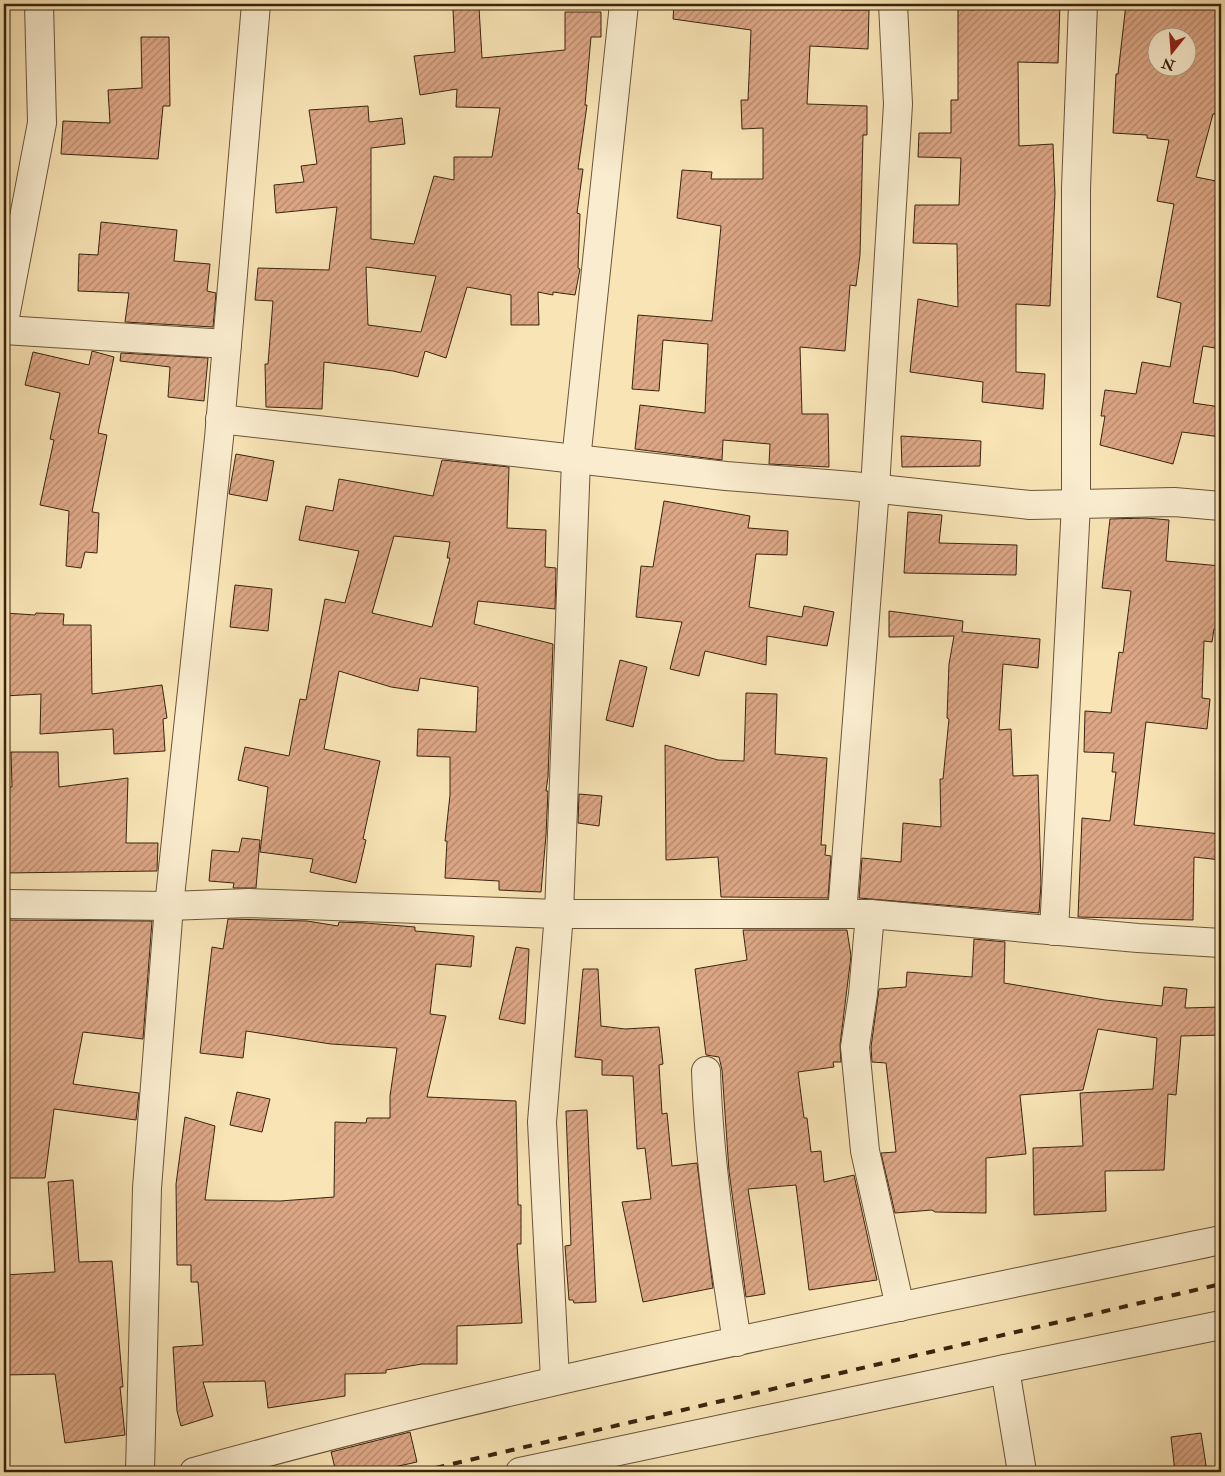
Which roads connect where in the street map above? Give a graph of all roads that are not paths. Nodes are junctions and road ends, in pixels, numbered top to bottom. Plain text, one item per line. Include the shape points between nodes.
1 (39, 4) edge
2 (256, 4) edge
3 (624, 4) edge
4 (893, 4) edge
5 (1083, 4) edge
6 (4, 322) edge
7 (4, 330) edge
8 (227, 344) junction
9 (220, 419) junction
10 (576, 460) junction
11 (875, 488) junction
12 (1076, 504) junction
13 (1221, 506) edge
14 (4, 904) edge
15 (169, 906) junction
16 (559, 914) junction
17 (842, 914) junction
18 (870, 914) junction
19 (1054, 931) junction
20 (1221, 943) edge
21 (706, 1071) dead end
22 (1221, 1240) edge
23 (900, 1307) junction
24 (1221, 1325) edge
25 (737, 1342) junction
26 (1005, 1368) junction
27 (555, 1380) junction
28 (570, 1466) edge
29 (140, 1472) edge
30 (194, 1472) edge
31 (520, 1472) edge
32 (1022, 1472) edge

1 - 6 street via 42,123
2 - 8 street
3 - 10 street
4 - 11 street via 898,104
5 - 12 street via 1076,188
7 - 8 street
8 - 9 street
9 - 10 street
9 - 15 street
10 - 11 street
10 - 16 street
11 - 12 street via 1030,505
11 - 17 street
12 - 13 street via 1174,502
12 - 19 street
14 - 15 street
15 - 16 street via 249,903
15 - 29 street via 147,1188
16 - 17 street
16 - 27 street via 542,1122
17 - 18 street
18 - 19 street
18 - 23 street via 864,994 855,1047 865,1151
19 - 20 street
21 - 25 street via 721,1237
22 - 23 street
23 - 25 street
24 - 26 street
25 - 27 street
26 - 28 street
26 - 32 street
27 - 30 street
28 - 31 street

